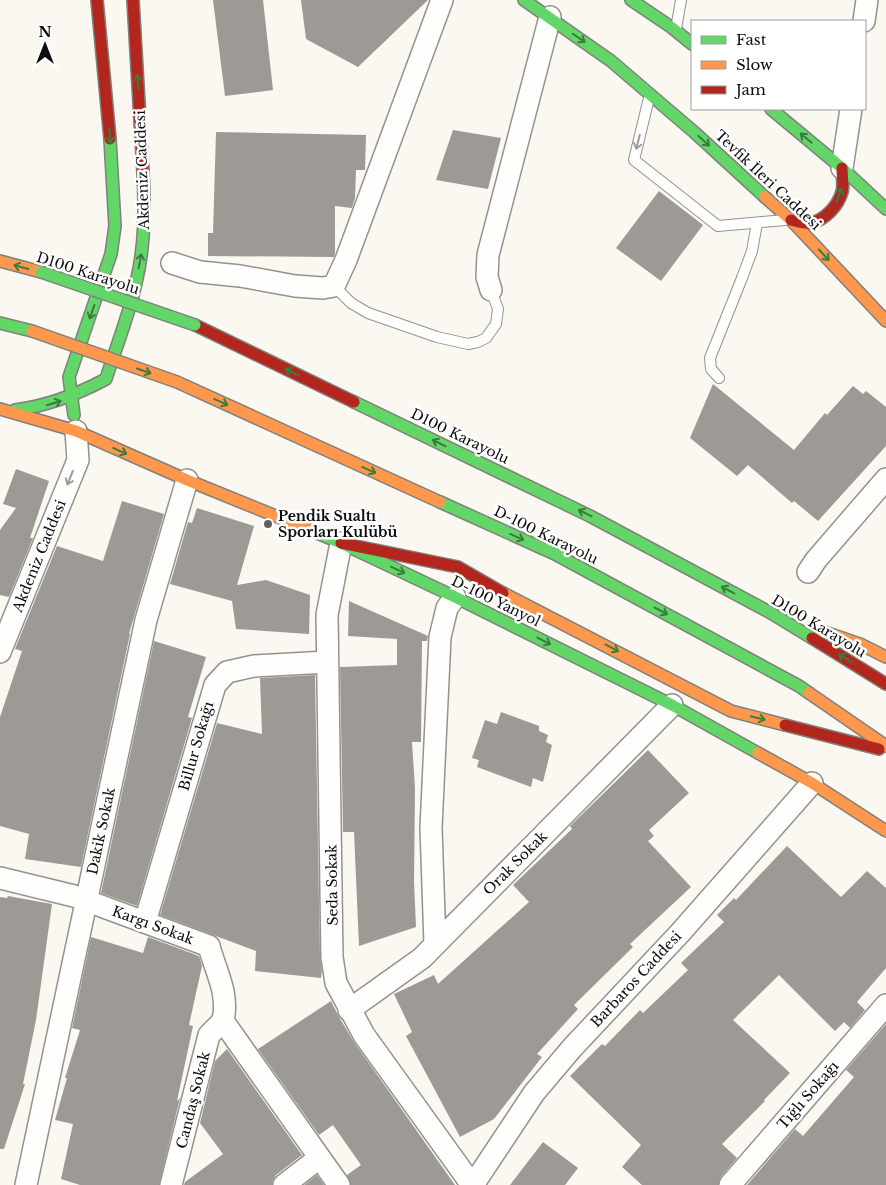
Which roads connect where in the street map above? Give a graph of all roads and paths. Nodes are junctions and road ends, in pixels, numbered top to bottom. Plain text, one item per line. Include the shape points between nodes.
1 (97, 0) edge
2 (133, 0) edge
3 (442, 0) edge
4 (524, 0) edge
5 (631, 0) edge
6 (652, 0) edge
7 (681, 0) edge
8 (867, 0) edge
9 (550, 18) junction
10 (864, 20) edge
11 (673, 28) junction
12 (691, 43) edge
13 (650, 95) junction
14 (772, 110) edge
15 (851, 110) edge
16 (842, 168) junction
17 (886, 209) edge
18 (791, 220) junction
19 (757, 223) junction
20 (0, 261) edge
21 (172, 263) dead end
22 (334, 286) junction
23 (491, 290) joint
24 (886, 321) edge
25 (0, 323) edge
26 (720, 378) dead end
27 (72, 397) junction
28 (3, 410) edge
29 (76, 431) junction
30 (886, 479) edge
31 (187, 480) junction
32 (341, 543) junction
33 (808, 572) dead end
34 (455, 597) junction
35 (771, 613) junction
36 (7, 614) edge
37 (0, 652) edge
38 (886, 657) edge
39 (327, 662) junction
40 (886, 684) edge
41 (672, 705) junction
42 (886, 746) edge
43 (886, 751) edge
44 (812, 783) junction
45 (886, 830) edge
46 (0, 878) edge
47 (86, 900) junction
48 (145, 922) junction
49 (435, 944) junction
50 (886, 1005) edge
51 (350, 1010) junction
52 (223, 1021) junction
53 (319, 1158) junction
54 (26, 1185) edge
55 (171, 1185) edge
56 (284, 1185) edge
57 (339, 1185) edge
58 (473, 1185) edge
59 (730, 1185) edge

1 -> 27 main road via 113,169 115,226 111,254 69,377
27 -> 2 main road, Akdeniz Caddesi via 106,378 136,284 142,250 145,207
3 - 22 street
4 - 9 main road, Tevfik İleri Caddesi
5 - 11 main road
6 - 11 main road
7 - 11 lane
8 - 10 street
9 -> 13 main road, Tevfik İleri Caddesi via 611,61
9 - 23 street via 488,255 487,277
11 - 12 main road
13 -> 18 main road, Tevfik İleri Caddesi
13 -> 19 lane via 634,160 718,226
16 -> 14 main road
15 - 16 street
16 - 17 main road
18 -> 16 main road via 807,223 818,220 833,208 841,195
18 - 19 lane
18 -> 24 main road, Tevfik İleri Caddesi
19 - 26 lane via 752,251 710,358 711,369
35 -> 20 main road, D100 Karayolu, bridge via 590,516 195,325
21 - 22 street via 200,272 295,286
22 - 23 lane via 351,303 368,313 436,337 468,344 486,338 496,324 498,309
25 -> 42 main road, D-100 Karayolu, bridge via 32,331 177,382 555,554 799,686
28 -> 27 main road, Akdeniz Caddesi via 39,407
27 - 29 main road
28 - 29 main road, D-100 Yanyol
29 -> 31 main road, D-100 Yanyol
29 -> 36 street, Akdeniz Caddesi via 78,460
30 - 33 street
31 - 32 main road, D-100 Yanyol
31 - 47 street, Dakik Sokak via 146,620
32 -> 34 main road, D-100 Yanyol
32 - 39 street, Seda Sokak via 327,614
32 -> 43 main road via 458,567 731,711
34 -> 41 main road, D-100 Yanyol
34 - 49 street via 447,608 440,637 431,828
35 - 38 main road via 860,644
40 -> 35 main road, D100 Karayolu
36 - 37 street, Akdeniz Caddesi
39 - 48 street, Billur Sokağı via 254,666 227,672 215,685
39 - 51 street, Seda Sokak via 332,957 336,983
41 - 44 main road, D-100 Yanyol
41 - 49 street, Orak Sokak
44 - 45 main road, D-100 Yanyol
44 - 58 street, Barbaros Caddesi via 680,933 566,1055 534,1093
46 - 47 street, Kargı Sokak
47 - 48 street, Kargı Sokak
47 - 54 street, Dakik Sokak
48 - 52 street, Kargı Sokak via 209,946 222,983 226,1006
49 - 51 street, Orak Sokak via 422,958
50 - 59 street, Tığlı Sokağı
51 - 58 street, Seda Sokak via 364,1035
52 - 53 street
52 - 55 street, Candaş Sokak via 209,1035
53 - 56 street
53 - 57 street

